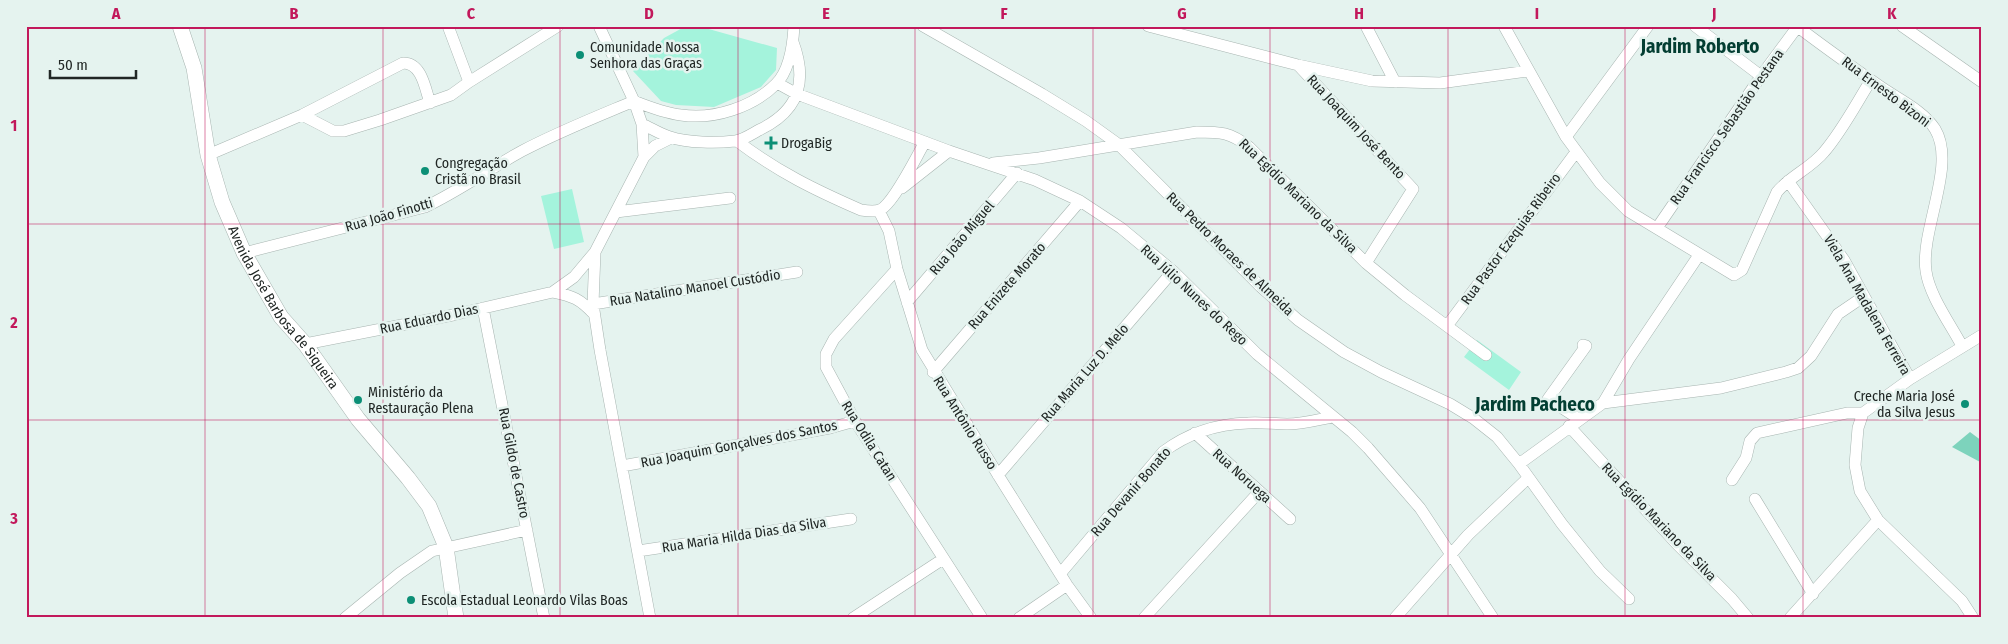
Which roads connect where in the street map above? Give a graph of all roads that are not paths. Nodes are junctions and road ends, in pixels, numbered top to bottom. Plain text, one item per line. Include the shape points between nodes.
1 (180, 26) edge
2 (448, 26) edge
3 (558, 26) edge
4 (599, 26) edge
5 (794, 26) edge
6 (923, 26) edge
7 (1148, 26) edge
8 (1366, 26) edge
9 (1504, 26) edge
10 (1648, 26) edge
11 (1695, 26) edge
12 (1902, 26) edge
13 (1798, 27) edge
14 (793, 42) junction
15 (1298, 65) junction
16 (1528, 71) junction
17 (1761, 76) junction
18 (1871, 80) junction
19 (469, 82) junction
20 (1396, 82) junction
21 (1982, 82) edge
22 (777, 83) junction
23 (797, 94) junction
24 (634, 101) junction
25 (430, 102) junction
26 (302, 115) junction
27 (642, 124) junction
28 (1566, 137) junction
29 (671, 138) junction
30 (737, 141) junction
31 (925, 142) junction
32 (1118, 144) junction
33 (949, 151) junction
34 (1576, 152) junction
35 (208, 155) junction
36 (644, 157) junction
37 (989, 164) junction
38 (1017, 173) junction
39 (1788, 181) junction
40 (896, 192) junction
41 (730, 198) dead end
42 (1080, 201) junction
43 (879, 211) junction
44 (616, 212) junction
45 (1661, 230) junction
46 (595, 252) junction
47 (244, 253) junction
48 (1699, 255) junction
49 (1366, 263) junction
50 (897, 268) junction
51 (1173, 271) junction
52 (797, 272) dead end
53 (553, 292) junction
54 (1864, 297) junction
55 (907, 302) junction
56 (483, 308) junction
57 (594, 309) junction
58 (1447, 326) junction
59 (1982, 335) edge
60 (305, 344) junction
61 (1583, 345) dead end
62 (1962, 346) junction
63 (1486, 355) dead end
64 (933, 372) junction
65 (1910, 379) junction
66 (1603, 403) junction
67 (1863, 413) junction
68 (1332, 417) junction
69 (1579, 419) junction
70 (855, 421) junction
71 (1569, 426) junction
72 (1195, 433) junction
73 (1519, 464) junction
74 (622, 466) junction
75 (998, 475) junction
76 (1528, 478) junction
77 (1732, 480) dead end
78 (1259, 492) junction
79 (1755, 499) dead end
80 (851, 519) dead end
81 (1290, 519) dead end
82 (1878, 520) junction
83 (527, 530) junction
84 (446, 547) junction
85 (638, 551) junction
86 (1452, 554) junction
87 (943, 559) junction
88 (1060, 574) junction
89 (1067, 585) junction
90 (1813, 594) junction
91 (1629, 599) dead end
92 (345, 618) edge
93 (456, 618) edge
94 (544, 618) edge
95 (650, 618) edge
96 (853, 618) edge
97 (982, 618) edge
98 (1019, 618) edge
99 (1090, 618) edge
100 (1144, 618) edge
101 (1396, 618) edge
102 (1493, 618) edge
103 (1748, 618) edge
104 (1790, 618) edge
105 (1973, 618) edge

1 - 35 main road, Avenida José Barbosa de Siqueira via 197,66
2 - 19 street
3 - 19 street
4 - 24 street
5 - 14 street
6 - 32 street, Rua Pedro Moraes de Almeida via 1042,94
7 - 15 street
8 - 20 street
9 - 16 street
10 - 28 street
11 - 17 street
12 - 21 street
13 - 17 street, Rua Francisco Sebastião Pestana
13 - 18 street, Rua Ernesto Bizoni
14 - 22 street via 787,65
14 - 23 street via 800,61
15 - 20 street via 1372,81
15 - 49 street, Rua Joaquim José Bento via 1413,189
16 - 20 street via 1440,83
16 - 28 street
17 - 45 street, Rua Francisco Sebastião Pestana
18 - 39 street via 1825,152
18 - 62 street, Rua Ernesto Bizoni via 1919,113 1932,125 1940,139 1942,163 1930,222 1925,269 1932,290
19 - 25 street via 451,95
22 - 23 street, Rua Júlio Nunes do Rego
22 - 24 street via 750,102 705,116 682,115
23 - 30 street via 784,116
23 - 31 street, Rua Júlio Nunes do Rego
24 - 27 street
24 - 47 street, Rua João Finotti via 546,139 426,207
25 - 26 street via 344,131 332,131
25 - 26 street via 418,70 410,63 403,63
26 - 35 street
27 - 29 street
27 - 36 street
28 - 34 street
29 - 30 street
29 - 36 street via 655,146
30 - 43 street via 765,162 819,192 861,210
31 - 33 street, Rua Júlio Nunes do Rego
31 - 40 street
32 - 37 street, Rua Egídio Mariano da Silva
32 - 49 street, Rua Egídio Mariano da Silva via 1197,132 1235,136
32 - 73 street, Rua Pedro Moraes de Almeida via 1298,320 1344,352 1473,418 1497,437
33 - 37 street, Rua Júlio Nunes do Rego
33 - 40 street
34 - 45 street via 1618,202
34 - 58 street, Rua Pastor Ezequias Ribeiro
35 - 47 main road, Avenida José Barbosa de Siqueira via 222,202
36 - 44 street
37 - 38 street, Rua Júlio Nunes do Rego
38 - 42 street, Rua Júlio Nunes do Rego
38 - 55 street, Rua João Miguel
39 - 48 street via 1777,192 1740,273 1730,274
39 - 54 street, Viela Ana Madalena Ferreira via 1837,248
40 - 43 street
41 - 44 street
42 - 51 street, Rua Júlio Nunes do Rego via 1121,228
42 - 64 street, Rua Enizete Morato
43 - 50 street, Rua Antônio Russo via 889,231
44 - 46 street
45 - 48 street
46 - 53 street, Rua Eduardo Dias via 574,277
46 - 57 street
47 - 60 main road, Avenida José Barbosa de Siqueira via 281,317
48 - 66 street
49 - 58 street, Rua Egídio Mariano da Silva
50 - 55 street, Rua Antônio Russo
50 - 70 street, Rua Odila Catan via 834,339 826,354 826,367
51 - 68 street, Rua Júlio Nunes do Rego via 1257,354
51 - 75 street, Rua Maria Luz D. Melo
52 - 57 street, Rua Natalino Manoel Custódio
53 - 56 street, Rua Eduardo Dias
53 - 57 street, Rua Eduardo Dias via 574,297
54 - 65 street, Viela Ana Madalena Ferreira
54 - 66 street via 1838,314 1811,356 1798,368 1721,388
55 - 64 street, Rua Antônio Russo via 922,350
56 - 60 street, Rua Eduardo Dias
56 - 83 street, Rua Gildo de Castro
57 - 74 street
58 - 63 street, Rua Egídio Mariano da Silva
59 - 62 street
60 - 84 main road, Avenida José Barbosa de Siqueira via 358,419 429,506
61 - 69 street via 1586,346 1548,399
62 - 65 street
64 - 75 street, Rua Antônio Russo
65 - 67 street
66 - 69 street
67 - 77 street via 1847,413 1757,433 1750,440 1746,458
67 - 82 street via 1858,428 1856,478
68 - 72 street, Rua Devanir Bonato via 1288,424 1248,423
68 - 86 street, Rua Júlio Nunes do Rego via 1363,443 1404,487
69 - 71 street
70 - 74 street, Rua Joaquim Gonçalves dos Santos
70 - 87 street, Rua Odila Catan
71 - 73 street
71 - 103 street, Rua Egídio Mariano da Silva
72 - 78 street, Rua Noruega
72 - 88 street, Rua Devanir Bonato via 1163,452
73 - 76 street, Rua Pedro Moraes de Almeida
74 - 85 street
75 - 88 street, Rua Antônio Russo
76 - 86 street
76 - 91 street, Rua Pedro Moraes de Almeida via 1600,571
78 - 81 street, Rua Noruega
78 - 100 street
79 - 90 street
80 - 85 street, Rua Maria Hilda Dias da Silva
82 - 90 street
82 - 105 street via 1962,601
83 - 84 street
83 - 94 street, Rua Gildo de Castro
84 - 92 street via 419,558
84 - 93 main road, Avenida José Barbosa de Siqueira
85 - 95 street
86 - 101 street
86 - 102 street, Rua Júlio Nunes do Rego
87 - 96 street
87 - 97 street, Rua Odila Catan
88 - 89 street, Rua Antônio Russo
89 - 98 street
89 - 99 street, Rua Antônio Russo
90 - 104 street

